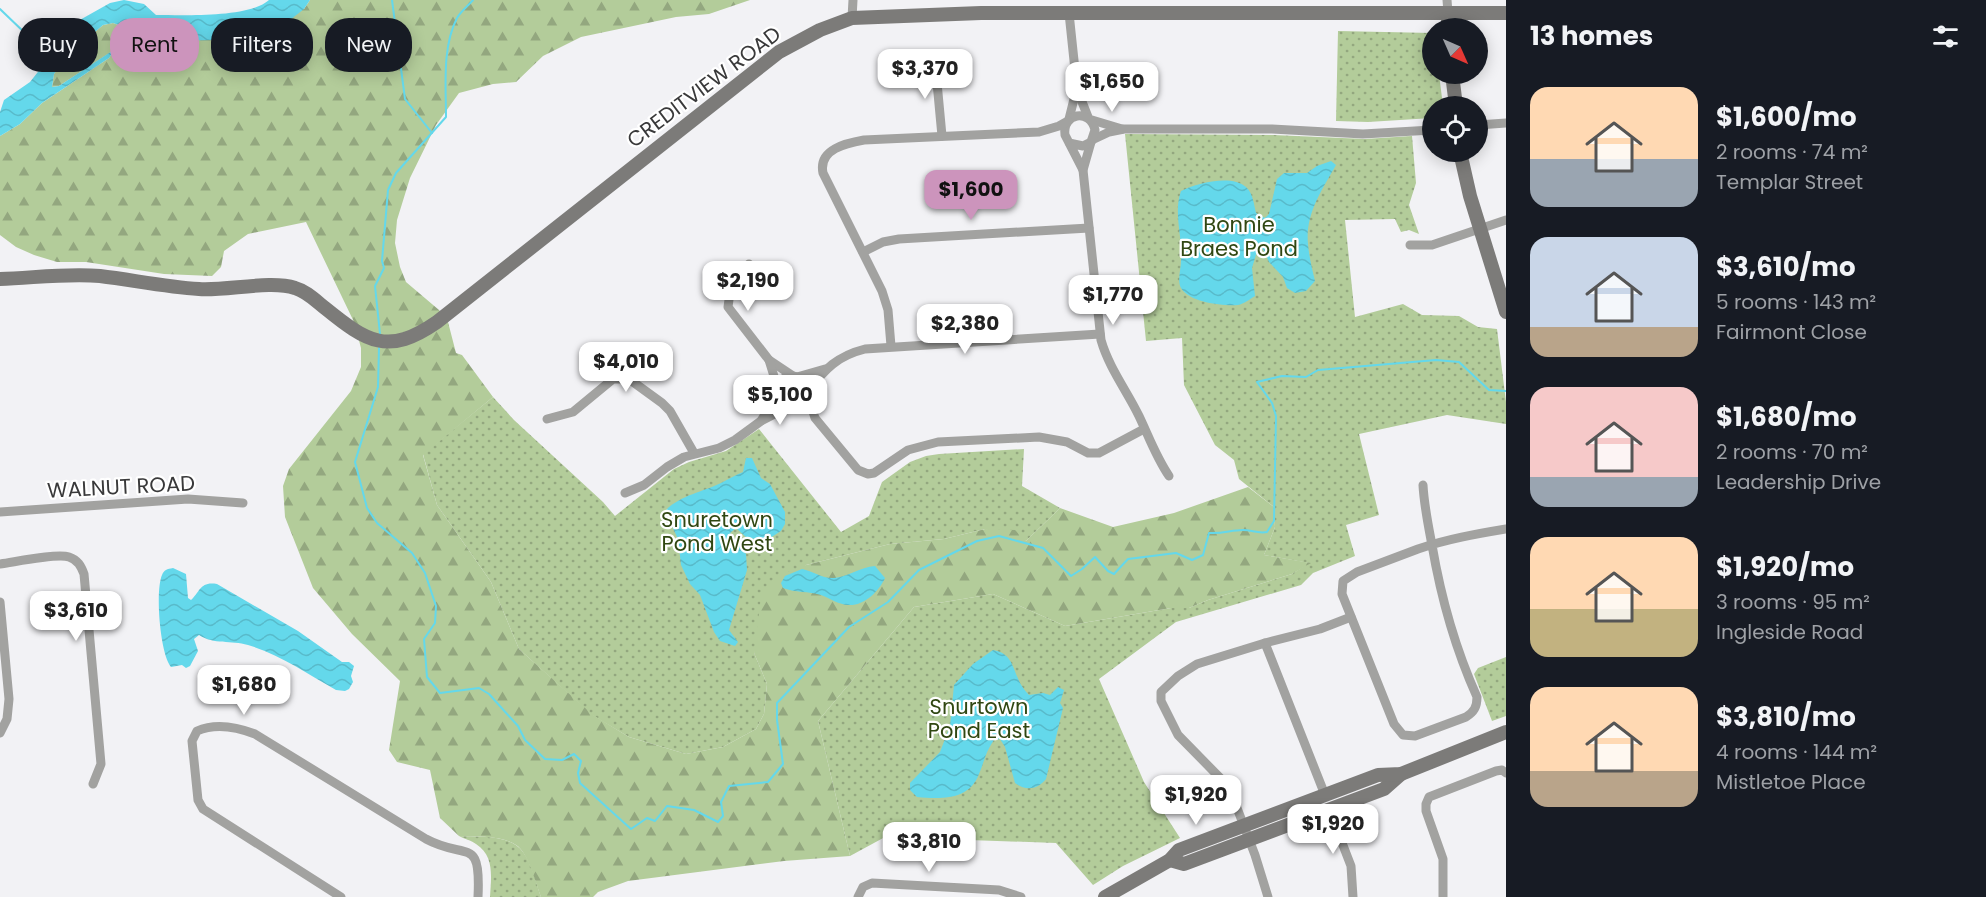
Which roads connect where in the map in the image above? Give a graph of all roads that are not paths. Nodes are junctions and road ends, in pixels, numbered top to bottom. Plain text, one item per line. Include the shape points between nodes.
1 (853, 0) edge
2 (1447, 6) edge
3 (1069, 13) junction
4 (1506, 13) edge
5 (852, 18) junction
6 (935, 61) dead end
7 (1077, 89) junction
8 (1090, 119) junction
9 (1068, 120) junction
10 (1506, 123) edge
11 (1488, 124) edge
12 (1124, 129) junction
13 (1422, 131) edge
14 (1039, 132) junction
15 (942, 136) junction
16 (1068, 141) junction
17 (1092, 141) junction
18 (1462, 162) edge
19 (1083, 170) junction
20 (1506, 220) edge
21 (1089, 228) junction
22 (1480, 229) junction
23 (1410, 245) dead end
24 (863, 252) junction
25 (749, 264) dead end
26 (0, 279) edge
27 (1506, 312) edge
28 (1100, 334) junction
29 (891, 346) junction
30 (769, 360) junction
31 (825, 369) junction
32 (795, 377) junction
33 (777, 390) junction
34 (808, 394) junction
35 (790, 408) junction
36 (815, 418) junction
37 (547, 419) dead end
38 (761, 421) junction
39 (1144, 429) junction
40 (694, 453) junction
41 (1169, 476) dead end
42 (1423, 485) dead end
43 (625, 493) dead end
44 (243, 503) dead end
45 (0, 512) edge
46 (1506, 529) edge
47 (1431, 544) junction
48 (0, 564) edge
49 (0, 602) edge
50 (1351, 617) junction
51 (1265, 643) junction
52 (1506, 732) edge
53 (0, 733) edge
54 (1506, 773) edge
55 (1401, 774) junction
56 (93, 783) dead end
57 (1325, 795) junction
58 (1329, 809) junction
59 (1244, 825) junction
60 (1249, 840) junction
61 (1170, 860) junction
62 (341, 897) edge
63 (478, 897) edge
64 (858, 897) edge
65 (1021, 897) edge
66 (1106, 897) edge
67 (1268, 897) edge
68 (1353, 897) edge
69 (1443, 897) edge

1 - 5 street
2 - 3 street, CREDITVIEW ROAD
2 - 4 street, CREDITVIEW ROAD
3 - 5 street, CREDITVIEW ROAD
3 - 7 street
5 - 26 street, CREDITVIEW ROAD via 820,30 770,59 437,322 410,338 385,342 364,337 308,294 288,286 200,290 99,276
6 - 15 street
7 - 8 street
7 - 9 street
8 - 9 street via 1078,115
8 - 12 street
8 - 17 street via 1095,130
9 - 14 street
9 - 16 street via 1064,130
10 - 11 street
12 - 13 street via 1272,129 1364,134
12 - 17 street
14 - 15 street
14 - 16 street
15 - 24 street via 854,142 827,155 823,173
16 - 17 street via 1083,146
16 - 19 street
17 - 19 street
18 - 22 street
19 - 21 street
20 - 22 street
21 - 24 street via 899,239
21 - 28 street
22 - 23 street via 1432,245
22 - 27 street
24 - 29 street via 884,296
25 - 30 street via 743,279 730,292 728,307
28 - 29 street
28 - 39 street via 1108,360
29 - 31 street via 854,352
30 - 32 street
30 - 33 street
31 - 32 street
31 - 34 street
32 - 33 street via 784,379
32 - 34 street via 805,382
33 - 35 street via 780,402
33 - 38 street
34 - 35 street via 802,404
34 - 36 street
35 - 36 street
35 - 38 street
36 - 39 street via 858,470 868,474 908,450 938,442 1039,437 1061,440 1093,454
37 - 40 street via 573,412 613,380 625,378 666,407
38 - 40 street via 727,444
39 - 41 street
40 - 43 street
42 - 47 street
44 - 45 street, WALNUT ROAD via 188,499
46 - 47 street
47 - 50 street via 1348,576 1341,587
47 - 50 street via 1450,629 1477,697 1471,714 1415,736 1400,733
48 - 56 street via 63,555 82,567 101,764
49 - 53 street via 9,699 7,719
50 - 51 street
51 - 57 street
51 - 59 street via 1192,666 1168,684 1160,697 1178,735 1229,787
52 - 55 street
54 - 69 street via 1496,771 1429,797 1426,811 1443,859
55 - 57 street via 1378,775
55 - 58 street via 1384,789
57 - 59 street
58 - 60 street
58 - 68 street via 1351,866
59 - 60 street
59 - 61 street via 1179,850
60 - 61 street via 1184,864
60 - 67 street
61 - 66 street
62 - 63 street via 202,809 192,741 196,731 221,727 255,734 438,846 470,853 480,870
64 - 65 street via 863,887 872,883 999,890

